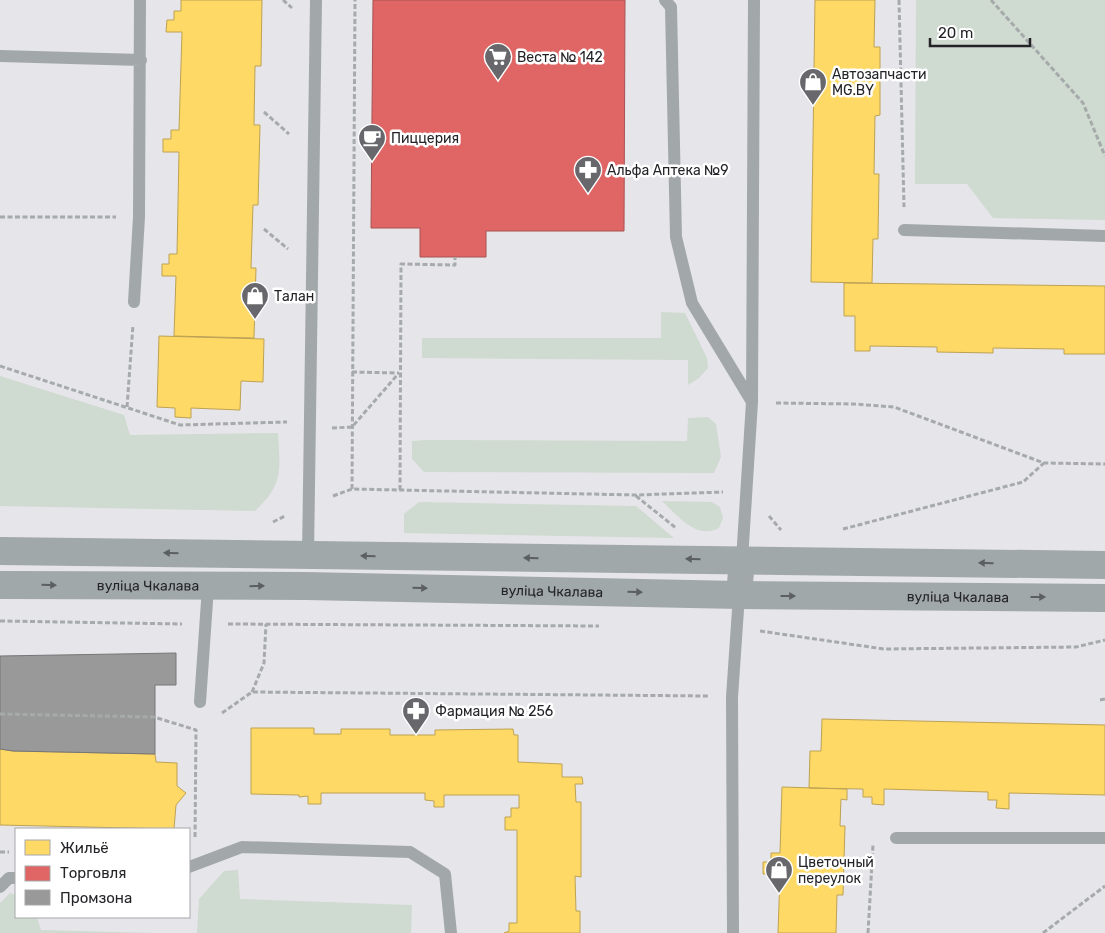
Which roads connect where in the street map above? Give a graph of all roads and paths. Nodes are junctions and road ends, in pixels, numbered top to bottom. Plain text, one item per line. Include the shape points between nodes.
1 (140, 0) edge
2 (316, 0) edge
3 (355, 0) edge
4 (665, 0) edge
5 (754, 0) edge
6 (899, 0) edge
7 (991, 0) edge
8 (0, 56) edge
9 (141, 60) junction
10 (264, 112) dead end
11 (296, 139) dead end
12 (1105, 156) edge
13 (0, 216) edge
14 (139, 217) junction
15 (264, 229) dead end
16 (904, 230) joint
17 (1105, 236) edge
18 (294, 255) dead end
19 (455, 257) dead end
20 (134, 302) joint
21 (0, 366) edge
22 (352, 372) junction
23 (400, 373) junction
24 (776, 393) dead end
25 (752, 402) junction
26 (776, 403) junction
27 (126, 407) junction
28 (775, 412) dead end
29 (251, 421) dead end
30 (352, 427) junction
31 (1044, 463) junction
32 (1105, 464) edge
33 (352, 489) junction
34 (400, 490) junction
35 (748, 491) junction
36 (636, 496) junction
37 (309, 504) junction
38 (268, 525) dead end
39 (841, 529) dead end
40 (684, 534) dead end
41 (0, 550) edge
42 (210, 554) junction
43 (308, 556) junction
44 (742, 560) junction
45 (1105, 565) edge
46 (0, 585) edge
47 (306, 586) junction
48 (208, 587) junction
49 (739, 595) junction
50 (1105, 598) edge
51 (0, 621) edge
52 (207, 624) junction
53 (266, 624) junction
54 (600, 626) dead end
55 (736, 630) junction
56 (1105, 640) edge
57 (252, 692) junction
58 (714, 696) dead end
59 (200, 702) dead end
60 (0, 714) edge
61 (220, 714) dead end
62 (204, 724) dead end
63 (196, 730) junction
64 (896, 838) dead end
65 (1105, 838) edge
66 (192, 866) edge
67 (15, 878) edge
68 (1105, 886) edge
69 (0, 888) edge
70 (452, 933) edge
71 (733, 933) edge
72 (1044, 933) edge

1 - 9 lane
2 - 37 lane
3 - 22 path
4 - 25 lane via 671,7 676,236 692,303
5 - 25 lane
6 - 16 path
7 - 12 path via 1083,103
8 - 9 lane
9 - 14 lane
10 - 11 path
13 - 14 path
14 - 20 lane
15 - 18 path
16 - 17 lane
19 - 23 path via 455,265 401,264
20 - 27 path
21 - 27 path
22 - 23 path
22 - 30 path
23 - 30 path
23 - 34 path
24 - 26 path
25 - 35 lane
26 - 28 path
26 - 31 path via 894,407
27 - 29 path via 180,425
30 - 33 path
31 - 32 path
31 - 39 path via 1023,482
33 - 34 path
33 - 37 path
34 - 36 path
35 - 36 path
35 - 44 lane
36 - 40 path
37 - 38 path
37 - 43 lane
42 -> 41 main road
42 - 43 main road
42 - 48 street
44 -> 43 main road
43 - 47 street
45 -> 44 main road
44 - 49 street
46 -> 48 main road, вуліца Чкалава
48 -> 47 main road, вуліца Чкалава
47 -> 49 main road, вуліца Чкалава
48 - 52 lane
49 -> 50 main road, вуліца Чкалава
49 - 55 lane
51 - 52 path
52 - 53 path
52 - 59 lane
53 - 54 path
53 - 57 path via 264,663
55 - 56 path via 776,632 884,649 1076,646
55 - 71 lane via 732,697
57 - 58 path
57 - 61 path
60 - 63 path via 154,717
62 - 63 path
63 - 66 path
64 - 65 lane
66 - 70 lane via 242,847 410,852 445,874
67 - 69 lane via 9,878
68 - 72 path

